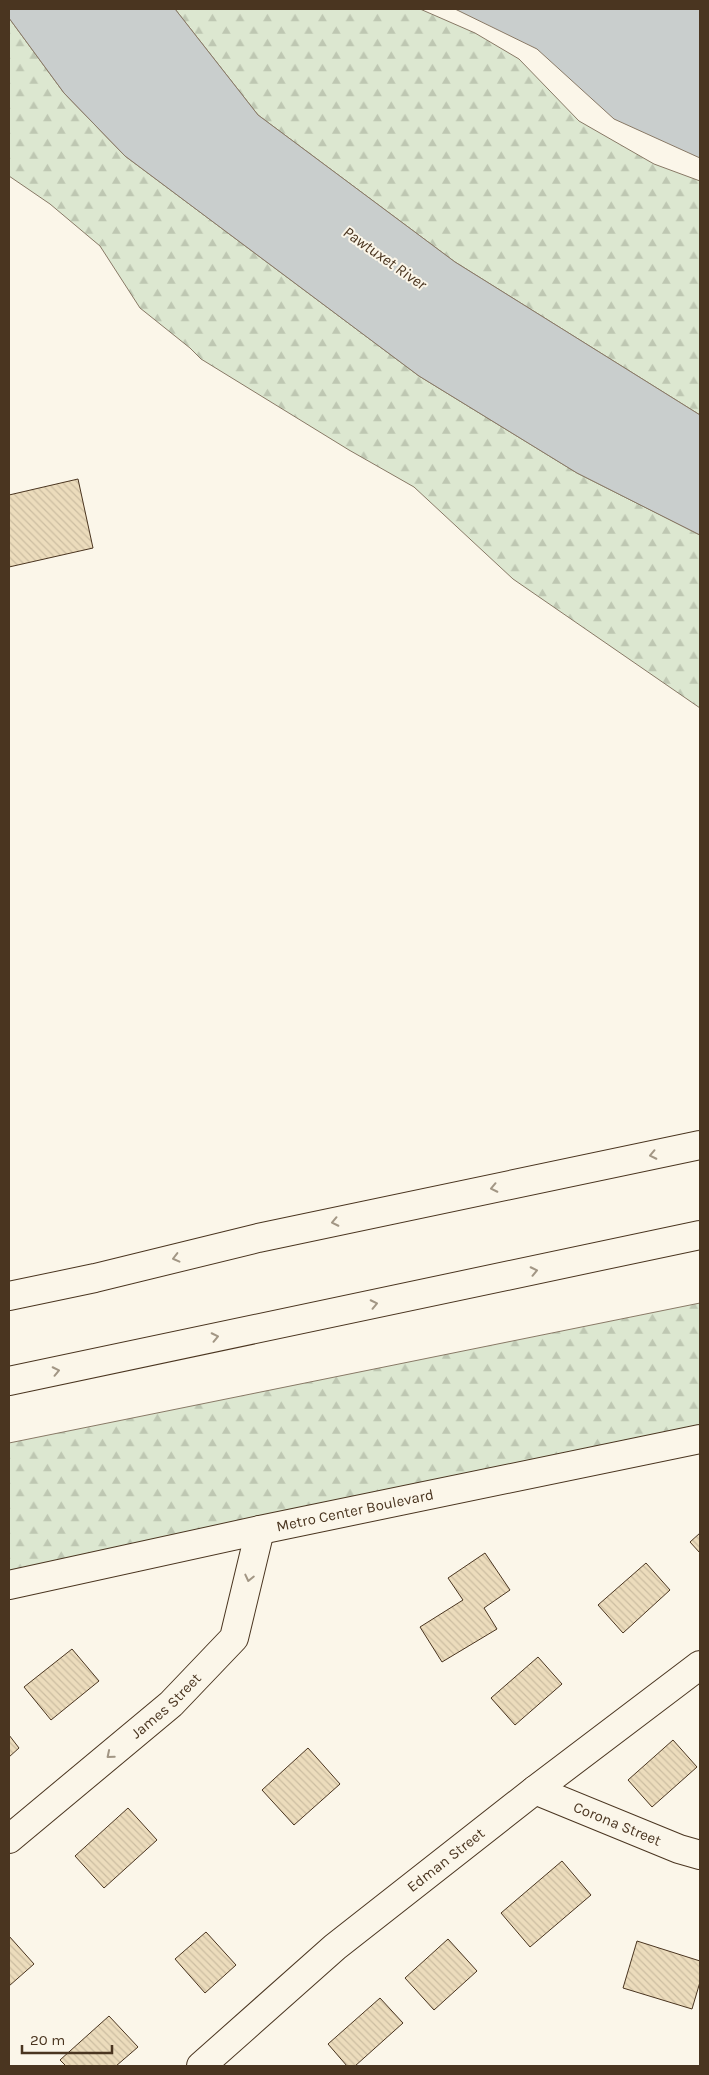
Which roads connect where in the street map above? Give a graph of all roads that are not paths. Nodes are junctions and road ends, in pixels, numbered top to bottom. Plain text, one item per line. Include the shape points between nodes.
1 (700, 1145) edge
2 (700, 1236) edge
3 (9, 1296) edge
4 (9, 1381) edge
5 (700, 1439) edge
6 (260, 1530) junction
7 (9, 1585) edge
8 (700, 1665) edge
9 (535, 1790) junction
10 (9, 1839) edge
11 (700, 1855) edge
12 (201, 2066) edge

1 -> 3 main road via 258,1238
4 -> 2 main road
5 - 6 main road, Metro Center Boulevard
6 - 7 main road, Metro Center Boulevard
6 -> 10 main road, James Street via 234,1638 171,1704
8 - 9 main road, Edman Street
9 - 11 main road, Corona Street
9 - 12 main road, Edman Street via 336,1947

